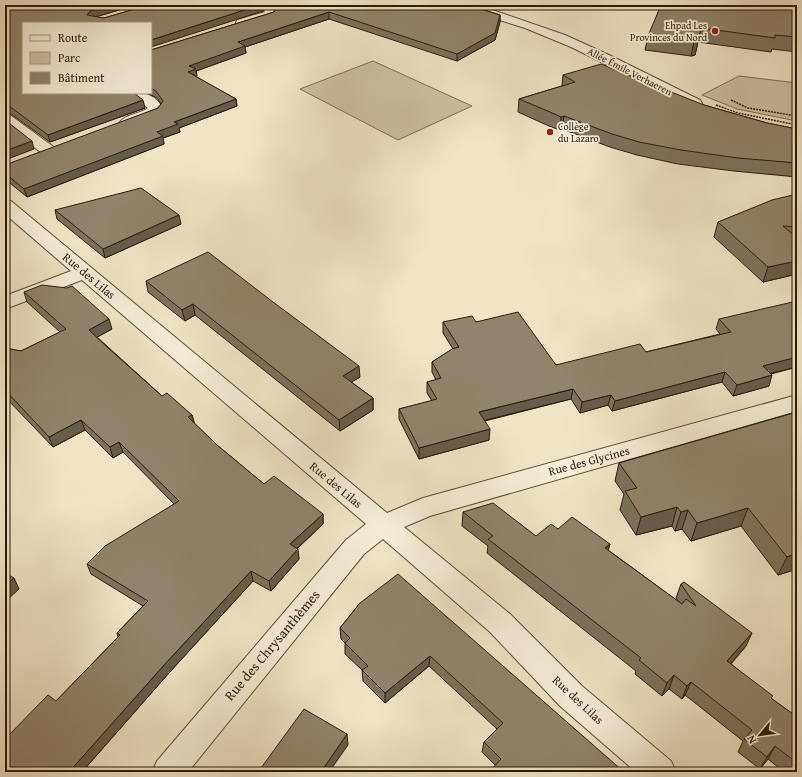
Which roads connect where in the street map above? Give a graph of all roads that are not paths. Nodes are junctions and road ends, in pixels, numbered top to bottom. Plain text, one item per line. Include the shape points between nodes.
1 (266, 5) edge
2 (465, 5) edge
3 (234, 26) edge
4 (138, 94) edge
5 (709, 109) edge
6 (5, 118) edge
7 (113, 128) edge
8 (34, 156) edge
9 (5, 205) edge
10 (85, 272) junction
11 (5, 303) edge
12 (797, 403) edge
13 (383, 525) junction
14 (168, 772) edge
15 (660, 772) edge

1 - 3 street via 271,11 270,14
2 - 5 street, Allée Émile Verhaeren via 520,22 571,42
4 - 7 street via 153,104 156,108 154,111
6 - 8 street via 56,148
9 - 10 street, Rue des Lilas
10 - 11 street
10 - 13 street, Rue des Lilas
12 - 13 street, Rue des Glycines via 424,508
13 - 14 street, Rue des Chrysanthèmes via 355,547
13 - 15 street, Rue des Lilas via 500,623 571,696

